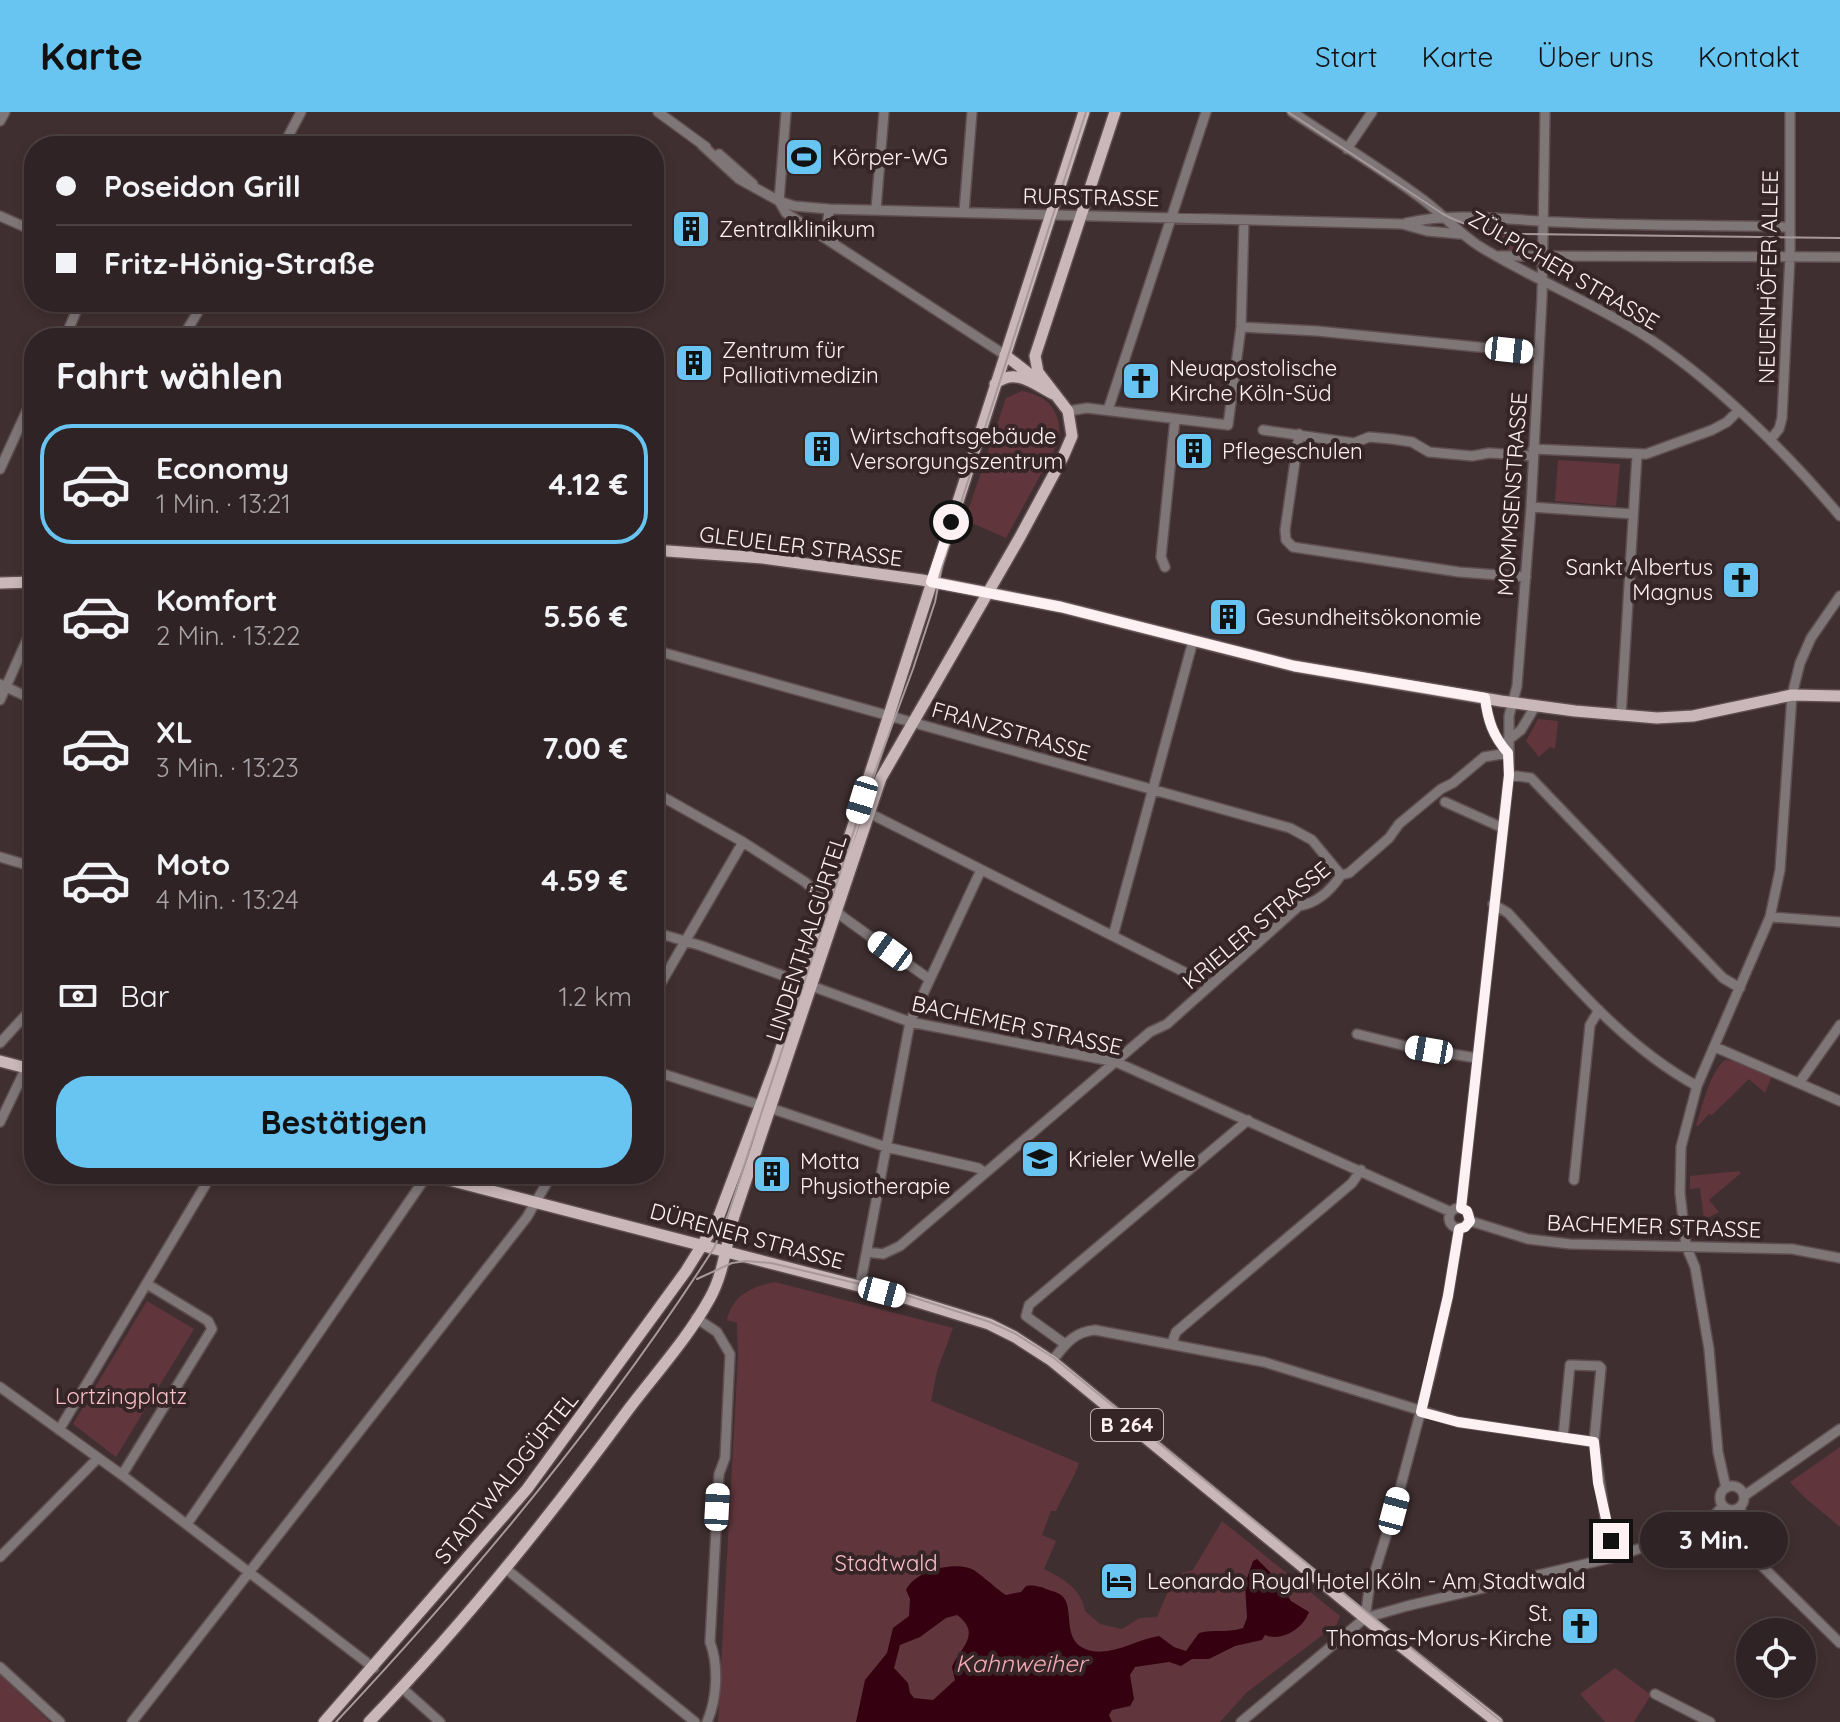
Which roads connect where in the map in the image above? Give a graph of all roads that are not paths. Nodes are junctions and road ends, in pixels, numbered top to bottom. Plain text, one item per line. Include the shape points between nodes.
1 (5, 112) edge
2 (301, 112) edge
3 (660, 112) edge
4 (786, 112) edge
5 (884, 112) edge
6 (972, 112) edge
7 (1084, 112) edge
8 (1115, 112) edge
9 (1206, 112) edge
10 (1292, 112) edge
11 (1372, 112) edge
12 (1545, 112) edge
13 (1790, 112) edge
14 (0, 121) edge
15 (288, 136) edge
16 (1347, 149) junction
17 (779, 201) junction
18 (829, 209) junction
19 (876, 209) junction
20 (964, 212) junction
21 (1051, 214) junction
22 (1082, 215) junction
23 (0, 216) edge
24 (1172, 217) junction
25 (1445, 218) junction
26 (1244, 220) junction
27 (1544, 222) junction
28 (1402, 224) junction
29 (24, 227) edge
30 (1789, 227) junction
31 (1460, 234) junction
32 (841, 248) junction
33 (1496, 256) junction
34 (1543, 256) junction
35 (1790, 256) junction
36 (1840, 257) edge
37 (1542, 283) junction
38 (1241, 327) junction
39 (1539, 353) junction
40 (1005, 355) junction
41 (995, 384) junction
42 (1057, 396) junction
43 (1108, 410) junction
44 (1068, 411) junction
45 (1738, 411) junction
46 (24, 417) edge
47 (1175, 419) junction
48 (1263, 430) dead end
49 (1299, 434) junction
50 (1770, 440) junction
51 (1533, 452) junction
52 (1637, 455) junction
53 (0, 469) edge
54 (1531, 507) junction
55 (1633, 514) junction
56 (1840, 516) edge
57 (664, 551) edge
58 (1165, 567) dead end
59 (1526, 577) junction
60 (24, 582) edge
61 (931, 582) junction
62 (0, 583) edge
63 (987, 594) junction
64 (1840, 596) edge
65 (1193, 641) junction
66 (24, 644) edge
67 (664, 653) edge
68 (4, 685) edge
69 (24, 695) edge
70 (1792, 695) junction
71 (1840, 696) edge
72 (1485, 698) junction
73 (0, 700) edge
74 (1513, 702) junction
75 (1536, 705) junction
76 (889, 715) junction
77 (1621, 716) junction
78 (912, 722) junction
79 (1507, 741) junction
80 (1508, 753) junction
81 (1509, 775) junction
82 (1152, 789) junction
83 (664, 798) edge
84 (1445, 802) dead end
85 (869, 813) junction
86 (1503, 828) junction
87 (743, 842) junction
88 (0, 857) edge
89 (24, 864) edge
90 (981, 870) junction
91 (1341, 875) junction
92 (1493, 904) junction
93 (833, 907) junction
94 (1770, 917) junction
95 (1840, 922) edge
96 (664, 935) edge
97 (1113, 936) junction
98 (685, 942) junction
99 (664, 978) edge
100 (929, 979) junction
101 (807, 985) junction
102 (1210, 985) junction
103 (1740, 988) junction
104 (1599, 1010) junction
105 (24, 1017) edge
106 (910, 1022) junction
107 (1840, 1025) edge
108 (1357, 1034) dead end
109 (0, 1043) edge
110 (1715, 1047) junction
111 (1476, 1058) junction
112 (0, 1061) edge
113 (1116, 1062) junction
114 (24, 1067) edge
115 (664, 1074) edge
116 (24, 1080) edge
117 (1799, 1083) junction
118 (1697, 1086) junction
119 (1840, 1101) edge
120 (765, 1107) junction
121 (1248, 1120) junction
122 (0, 1122) edge
123 (886, 1147) junction
124 (1361, 1170) junction
125 (985, 1173) junction
126 (1574, 1180) dead end
127 (206, 1184) edge
128 (420, 1184) edge
129 (466, 1184) edge
130 (546, 1184) edge
131 (536, 1202) junction
132 (1456, 1210) junction
133 (1470, 1221) junction
134 (1459, 1229) junction
135 (703, 1246) junction
136 (1686, 1246) junction
137 (725, 1251) junction
138 (867, 1252) junction
139 (1840, 1258) edge
140 (147, 1284) junction
141 (860, 1286) junction
142 (696, 1318) junction
143 (1172, 1343) junction
144 (1065, 1344) junction
145 (1052, 1361) junction
146 (2, 1392) edge
147 (1421, 1412) junction
148 (1840, 1429) edge
149 (59, 1430) junction
150 (1563, 1438) junction
151 (1594, 1442) junction
152 (98, 1458) junction
153 (122, 1475) junction
154 (1726, 1488) junction
155 (1744, 1496) junction
156 (1723, 1506) junction
157 (1740, 1508) junction
158 (1713, 1519) junction
159 (187, 1524) junction
160 (0, 1557) edge
161 (1615, 1557) junction
162 (1763, 1567) junction
163 (505, 1568) junction
164 (250, 1573) junction
165 (1365, 1618) junction
166 (1840, 1643) edge
167 (0, 1667) edge
168 (374, 1668) junction
169 (402, 1688) junction
170 (1655, 1694) dead end
171 (1482, 1717) edge
172 (60, 1722) edge
173 (132, 1722) edge
174 (324, 1722) edge
175 (369, 1722) edge
176 (440, 1722) edge
177 (695, 1722) edge
178 (707, 1722) edge
179 (1241, 1722) edge
180 (1497, 1722) edge
181 (1710, 1722) edge

1 - 14 street
2 - 15 street
3 - 17 street via 735,176
4 - 17 street
5 - 19 street
6 - 20 street
7 - 21 main road, LINDENTHALGÜRTEL
8 - 22 main road
9 - 24 street
10 - 16 street, ZÜLPICHER STRASSE
11 - 16 street
12 - 27 street, MOMMSENSTRASSE
13 - 30 street, NEUENHÖFER ALLEE
16 - 25 street, ZÜLPICHER STRASSE
17 - 18 street, RURSTRASSE
17 - 32 street via 786,213
18 - 19 street, RURSTRASSE
18 - 32 street via 827,229
19 - 20 street, RURSTRASSE
20 - 21 street, RURSTRASSE
21 - 22 street, RURSTRASSE
21 - 40 main road, LINDENTHALGÜRTEL
22 - 24 street, RURSTRASSE
22 - 42 main road via 1034,362
23 - 29 street
24 - 26 street, RURSTRASSE
24 - 43 street
25 - 27 street, ZÜLPICHER STRASSE via 1470,215
25 - 28 street, RURSTRASSE
25 - 31 street, ZÜLPICHER STRASSE
26 - 28 street, RURSTRASSE
26 - 38 street
27 - 30 street, ZÜLPICHER STRASSE
27 - 34 street, MOMMSENSTRASSE
28 - 31 street, RURSTRASSE
30 - 35 street, NEUENHÖFER ALLEE
31 - 33 street, ZÜLPICHER STRASSE
32 - 40 street
33 - 34 street
33 - 37 street, ZÜLPICHER STRASSE
34 - 35 street
34 - 37 street, MOMMSENSTRASSE
35 - 36 street
35 - 50 street, NEUENHÖFER ALLEE via 1782,418
37 - 39 street, MOMMSENSTRASSE
37 - 45 street, ZÜLPICHER STRASSE via 1642,334
38 - 39 street
38 - 47 street via 1228,425
39 - 51 street, MOMMSENSTRASSE
40 - 41 main road, LINDENTHALGÜRTEL
40 - 42 main road
41 - 42 main road via 1020,376
41 - 61 main road, LINDENTHALGÜRTEL
42 - 44 main road
43 - 44 street
43 - 47 street
44 - 63 main road, LINDENTHALGÜRTEL via 1072,436 1063,457
45 - 50 street, ZÜLPICHER STRASSE
45 - 52 street via 1712,430
46 - 53 street
47 - 58 street via 1161,557
48 - 49 street
49 - 51 street via 1354,443 1369,437 1412,442 1429,452 1472,456
49 - 59 street via 1285,530 1293,547
50 - 56 street, ZÜLPICHER STRASSE
51 - 52 street
51 - 54 street, MOMMSENSTRASSE
52 - 55 street
54 - 55 street
54 - 59 street, MOMMSENSTRASSE
55 - 77 street
57 - 61 main road, GLEUELER STRASSE via 763,558
59 - 74 street, MOMMSENSTRASSE
60 - 62 main road
61 - 63 main road, GLEUELER STRASSE
61 - 76 main road, LINDENTHALGÜRTEL
63 - 65 main road, GLEUELER STRASSE
63 - 78 main road, LINDENTHALGÜRTEL
64 - 70 street via 1811,638
65 - 72 main road, GLEUELER STRASSE via 1294,666
65 - 82 street
66 - 68 street
67 - 76 street, FRANZSTRASSE
68 - 69 street
68 - 73 street
70 - 71 main road, GLEUELER STRASSE
70 - 77 main road, GLEUELER STRASSE via 1693,716
70 - 94 street via 1780,870
72 - 74 main road, GLEUELER STRASSE
72 - 80 street via 1495,739
74 - 75 main road, GLEUELER STRASSE
74 - 79 street, MOMMSENSTRASSE
75 - 77 main road, GLEUELER STRASSE
75 - 79 street via 1521,730
76 - 78 street, FRANZSTRASSE
76 - 93 main road, LINDENTHALGÜRTEL
78 - 82 street, FRANZSTRASSE
78 - 85 main road, LINDENTHALGÜRTEL via 888,763
79 - 80 street, MOMMSENSTRASSE
80 - 81 street, MOMMSENSTRASSE
80 - 91 street, KRIELER STRASSE via 1484,757
81 - 86 street, MOMMSENSTRASSE
81 - 103 street via 1531,778 1723,978
82 - 91 street, FRANZSTRASSE via 1304,833
82 - 97 street
83 - 87 street
84 - 86 street
85 - 90 street
85 - 93 main road, LINDENTHALGÜRTEL
86 - 92 street, MOMMSENSTRASSE
87 - 93 street
87 - 98 street
88 - 89 street
90 - 97 street
90 - 100 street
91 - 102 street, KRIELER STRASSE
92 - 104 street via 1508,913
92 - 111 street, MOMMSENSTRASSE
93 - 100 street
93 - 101 main road, LINDENTHALGÜRTEL
94 - 95 street
94 - 103 street
96 - 98 street, BACHEMER STRASSE
97 - 102 street
98 - 99 street
98 - 101 street, BACHEMER STRASSE
100 - 106 street
101 - 106 street, BACHEMER STRASSE
101 - 120 main road, LINDENTHALGÜRTEL
102 - 113 street, KRIELER STRASSE
103 - 110 street
104 - 118 street
104 - 126 street via 1590,1025
105 - 109 street
106 - 113 street, BACHEMER STRASSE
106 - 123 street
107 - 117 street
108 - 111 street
110 - 117 street
110 - 118 street
111 - 132 street, MOMMSENSTRASSE
112 - 114 main road
113 - 121 street, BACHEMER STRASSE
113 - 125 street, KRIELER STRASSE
115 - 120 street
116 - 122 street
117 - 119 street
118 - 136 street via 1679,1171
120 - 123 street
120 - 135 main road, LINDENTHALGÜRTEL
120 - 137 main road, LINDENTHALGÜRTEL
121 - 124 street, BACHEMER STRASSE
121 - 144 street via 1029,1305 1026,1316
123 - 125 street
123 - 138 street
124 - 132 street, BACHEMER STRASSE
124 - 143 street via 1176,1332
125 - 138 street, KRIELER STRASSE via 900,1246 883,1254
127 - 140 street
128 - 159 street
129 - 131 main road, DÜRENER STRASSE / B 264
130 - 131 street
131 - 135 main road, DÜRENER STRASSE / B 264
131 - 164 street
132 - 133 street via 1467,1211
132 - 134 street via 1449,1221
133 - 134 street
133 - 136 street, BACHEMER STRASSE via 1528,1239 1570,1244
134 - 147 street
135 - 137 main road, DÜRENER STRASSE / B 264
135 - 168 main road, STADTWALDGÜRTEL via 536,1478
136 - 139 street, BACHEMER STRASSE via 1792,1249
136 - 154 street via 1695,1267 1709,1349
137 - 141 main road, DÜRENER STRASSE / B 264
137 - 142 main road via 712,1294
138 - 141 street
140 - 149 street
140 - 153 street via 208,1321 212,1329
141 - 145 main road, DÜRENER STRASSE / B 264 via 989,1324
142 - 163 main road
142 - 178 street via 717,1332 730,1354 710,1642 716,1656 714,1707
143 - 144 street via 1095,1330 1082,1331
143 - 147 street via 1264,1362
144 - 145 street
145 - 165 main road, DÜRENER STRASSE / B 264
146 - 149 street
147 - 150 street
147 - 165 street
148 - 155 street
149 - 152 street
150 - 151 street
150 - 151 street via 1570,1365 1599,1366
151 - 161 street
152 - 153 street
152 - 160 street
153 - 159 street
154 - 155 street via 1735,1487
154 - 156 street via 1720,1497
155 - 157 street
156 - 157 street
156 - 158 street
157 - 162 street
158 - 161 street via 1681,1536
158 - 162 street
159 - 164 street
161 - 165 street
162 - 166 street
163 - 169 main road
163 - 177 street
164 - 168 street
164 - 173 street
165 - 171 main road, DÜRENER STRASSE / B 264
165 - 179 street
167 - 172 street
168 - 174 main road, STADTWALDGÜRTEL
169 - 175 main road
169 - 176 street
170 - 181 street
171 - 180 main road, DÜRENER STRASSE / B 264

